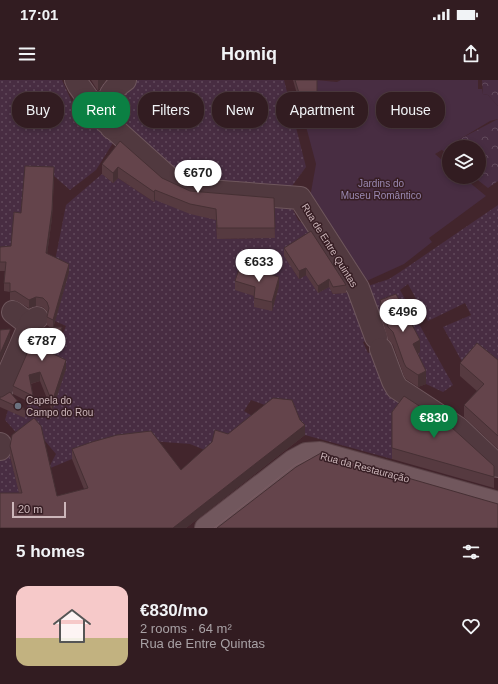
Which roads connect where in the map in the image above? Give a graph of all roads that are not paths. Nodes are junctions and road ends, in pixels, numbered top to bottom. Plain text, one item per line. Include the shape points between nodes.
1 (76, 80) edge
2 (125, 80) edge
3 (83, 92) edge
4 (112, 92) edge
5 (112, 128) edge
6 (27, 318) dead end
7 (0, 393) edge
8 (0, 444) edge
9 (0, 449) edge
10 (498, 466) edge
11 (498, 503) edge
12 (206, 528) edge

1 - 3 street
2 - 4 street
5 - 10 street, Rua de Entre Quintas via 170,179 195,190 300,198 358,288 397,388 458,428
6 - 7 street
8 - 9 street
11 - 12 main road, Rua da Restauração via 320,453 306,454 293,461

